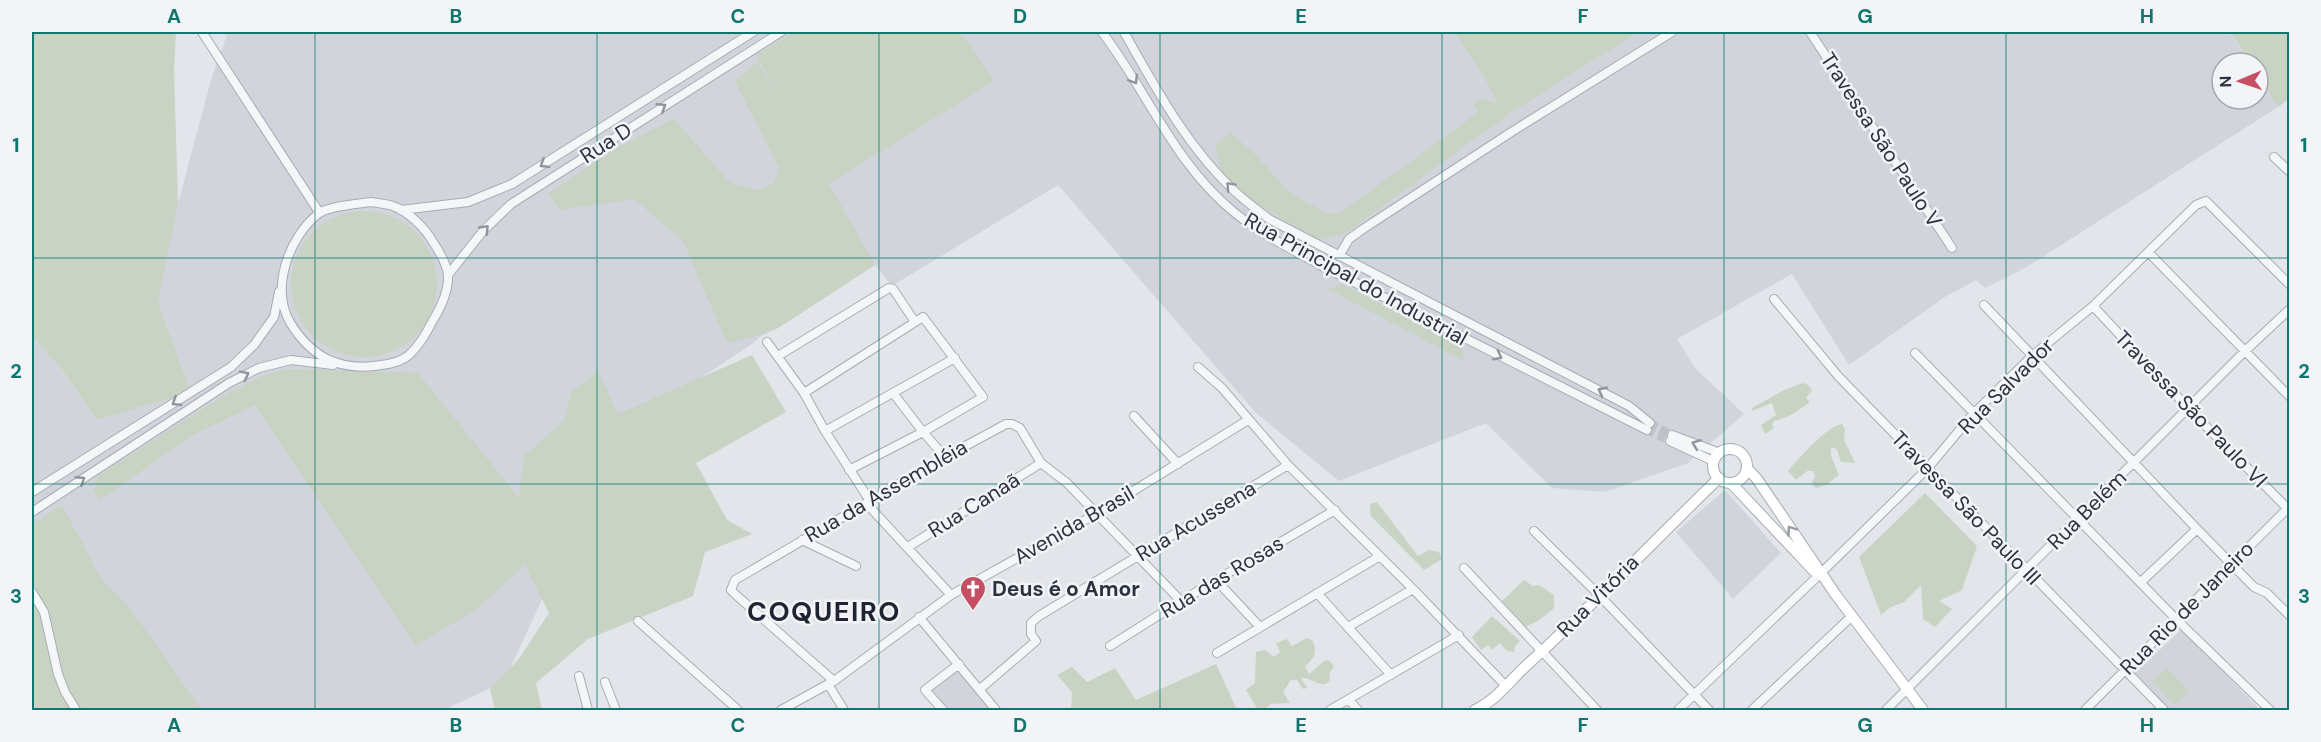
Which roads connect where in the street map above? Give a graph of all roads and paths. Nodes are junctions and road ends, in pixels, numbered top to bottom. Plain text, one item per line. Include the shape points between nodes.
1 (202, 32) edge
2 (753, 32) edge
3 (781, 32) edge
4 (1102, 32) edge
5 (1124, 32) edge
6 (1672, 32) edge
7 (1810, 32) edge
8 (632, 108) junction
9 (640, 121) junction
10 (2274, 157) dead end
11 (1206, 161) junction
12 (1194, 172) junction
13 (2289, 172) edge
14 (402, 210) junction
15 (319, 212) junction
16 (1952, 248) dead end
17 (2149, 253) junction
18 (1339, 256) junction
19 (448, 274) junction
20 (2289, 285) edge
21 (280, 286) junction
22 (1774, 299) dead end
23 (1984, 305) dead end
24 (2093, 306) junction
25 (2289, 309) edge
26 (915, 322) junction
27 (767, 342) dead end
28 (2245, 351) junction
29 (1915, 353) dead end
30 (778, 356) junction
31 (2032, 356) junction
32 (955, 358) junction
33 (337, 365) junction
34 (1198, 367) dead end
35 (804, 393) junction
36 (893, 393) junction
37 (2289, 397) edge
38 (1629, 406) junction
39 (2188, 408) junction
40 (1973, 414) junction
41 (1134, 416) dead end
42 (1248, 420) junction
43 (1625, 421) junction
44 (825, 431) junction
45 (923, 432) junction
46 (1671, 438) tunnel mouth
47 (945, 457) junction
48 (1717, 457) junction
49 (1041, 463) junction
50 (2134, 463) junction
51 (1178, 464) junction
52 (1288, 465) junction
53 (1747, 468) junction
54 (1927, 469) junction
55 (849, 470) junction
56 (1719, 478) junction
57 (1731, 483) junction
58 (32, 492) edge
59 (869, 503) junction
60 (2288, 509) edge
61 (1335, 510) junction
62 (32, 512) edge
63 (1096, 514) junction
64 (2078, 518) junction
65 (2197, 529) junction
66 (1534, 531) dead end
67 (802, 540) junction
68 (908, 547) junction
69 (1138, 556) junction
70 (1380, 556) junction
71 (2231, 564) junction
72 (856, 566) dead end
73 (1464, 568) dead end
74 (2027, 570) junction
75 (1820, 574) junction
76 (1216, 580) junction
77 (2141, 582) junction
78 (1413, 589) junction
79 (32, 592) edge
80 (1317, 593) junction
81 (951, 595) junction
82 (1599, 595) junction
83 (1180, 601) junction
84 (1852, 616) junction
85 (2289, 616) edge
86 (919, 617) junction
87 (2177, 620) junction
88 (638, 621) dead end
89 (1260, 627) junction
90 (1348, 627) junction
91 (1459, 635) junction
92 (1110, 646) dead end
93 (1542, 652) junction
94 (1217, 653) dead end
95 (959, 664) junction
96 (2125, 672) junction
97 (1391, 675) junction
98 (579, 676) dead end
99 (605, 682) dead end
100 (831, 683) junction
101 (1505, 685) junction
102 (980, 689) junction
103 (1906, 690) junction
104 (1694, 695) junction
105 (1348, 700) junction
106 (76, 711) edge
107 (588, 711) edge
108 (616, 711) edge
109 (738, 711) edge
110 (781, 711) edge
111 (844, 711) edge
112 (943, 711) edge
113 (996, 711) edge
114 (1330, 711) edge
115 (1358, 711) edge
116 (1475, 711) edge
117 (1597, 711) edge
118 (1678, 711) edge
119 (1709, 711) edge
120 (1752, 711) edge
121 (1886, 711) edge
122 (1923, 711) edge
123 (2085, 711) edge
124 (2164, 711) edge
125 (2270, 711) edge

1 - 15 street
2 - 8 street, Rua D
9 -> 3 street, Rua D
4 -> 12 street, Rua Principal do Industrial
5 - 11 street, Rua Principal do Industrial
6 - 18 street via 1363,229 1349,239
7 - 16 street, Travessa São Paulo V
8 - 9 street
8 -> 14 street, Rua D via 513,184 468,202
19 -> 9 street, Rua D via 511,204
10 - 13 street
11 - 12 street
18 -> 11 street, Rua Principal do Industrial via 1269,219 1239,196
12 -> 43 street, Rua Principal do Industrial via 1234,212 1279,242
14 - 15 street via 371,202
14 - 19 street via 427,231
15 - 21 street via 295,241
17 - 20 street, Rua Salvador via 2196,205 2206,201
17 - 24 street, Rua Salvador
17 - 28 street
38 -> 18 street, Rua Principal do Industrial
19 - 33 street via 435,317 422,342 407,357 385,365
21 - 33 street via 287,318 301,340
21 -> 58 street via 274,317 254,345 231,367
22 - 54 street, Travessa São Paulo III via 1839,377
23 - 31 street
24 - 31 street, Rua Salvador
24 - 39 street, Travessa São Paulo VI
25 - 28 street, Rua Belém
26 - 30 street via 889,288
26 - 32 street via 923,317
26 - 35 street
27 - 30 street
28 - 37 street
28 - 39 street, Rua Belém
29 - 40 street
30 - 35 street
31 - 40 street, Rua Salvador
31 - 50 street
32 - 36 street
32 - 45 street via 983,397
62 -> 33 street via 229,383 259,368 291,360
34 - 42 street via 1222,388
35 - 44 street
36 - 44 street
36 - 45 street
38 - 43 street
38 - 43 street, Rua Principal do Industrial via 1648,427
39 - 50 street, Rua Belém
39 - 60 street, Travessa São Paulo VI
40 - 54 street, Rua Salvador
40 - 64 street
41 - 51 street
42 - 51 street, Avenida Brasil
42 - 52 street
44 - 55 street
45 - 47 street
45 - 55 street
46 - 48 street
47 - 49 street, Rua da Assembléia via 999,427 1012,424 1020,428
47 - 59 street, Rua da Assembléia
48 - 53 main road via 1733,449 1739,451
48 - 56 main road via 1714,470
49 - 63 street
49 - 68 street, Rua Canaã
50 - 64 street, Rua Belém
50 - 65 street
51 - 63 street, Avenida Brasil
52 - 61 street
52 - 69 street, Rua Acussena
53 - 57 main road via 1743,478
75 -> 53 main road
54 - 74 street, Travessa São Paulo III
54 - 75 street, Rua Salvador
55 - 59 street
56 - 57 main road
56 - 82 main road, Rua Vitória
57 - 75 main road
59 - 67 street, Rua da Assembléia
59 - 68 street
60 - 71 street, Rua Rio de Janeiro
61 - 70 street
61 - 76 street, Rua das Rosas
63 - 69 street
63 - 81 street, Avenida Brasil
64 - 74 street, Rua Belém
64 - 77 street
65 - 71 street
65 - 77 street
66 - 82 street
67 - 72 street
67 - 100 street, Rua da Assembléia via 735,580 731,590
68 - 81 street
69 - 83 street
69 - 102 street, Rua Acussena via 1039,616 1031,623 1036,641
70 - 78 street
70 - 80 street
71 - 85 street via 2254,587 2267,592
71 - 87 street, Rua Rio de Janeiro
73 - 93 street
74 - 96 street, Travessa São Paulo III
74 - 103 street, Rua Belém
75 - 84 main road
75 - 104 street, Rua Salvador
76 - 83 street, Rua das Rosas
76 - 89 street
77 - 87 street
78 - 90 street
78 - 91 street
79 - 106 street via 44,612 58,674
80 - 89 street
80 - 90 street
81 - 86 street, Avenida Brasil
82 - 93 main road, Rua Vitória
82 - 104 street
83 - 92 street, Rua das Rosas
84 - 103 main road
84 - 120 street
86 - 95 street
86 - 100 street, Avenida Brasil
87 - 96 street, Rua Rio de Janeiro
87 - 125 street
88 - 109 street
89 - 94 street
90 - 97 street
91 - 97 street
91 - 101 street
93 - 101 main road, Rua Vitória
93 - 117 street
95 - 102 street
95 - 112 street via 926,690
96 - 123 street, Rua Rio de Janeiro
96 - 124 street, Travessa São Paulo III
97 - 105 street
98 - 107 street
99 - 108 street
100 - 110 street, Avenida Brasil
100 - 111 street
101 - 116 main road, Rua Vitória
102 - 113 street
103 - 121 street, Rua Belém
103 - 122 main road
104 - 118 street, Rua Salvador
104 - 119 street
105 - 114 street
105 - 115 street

